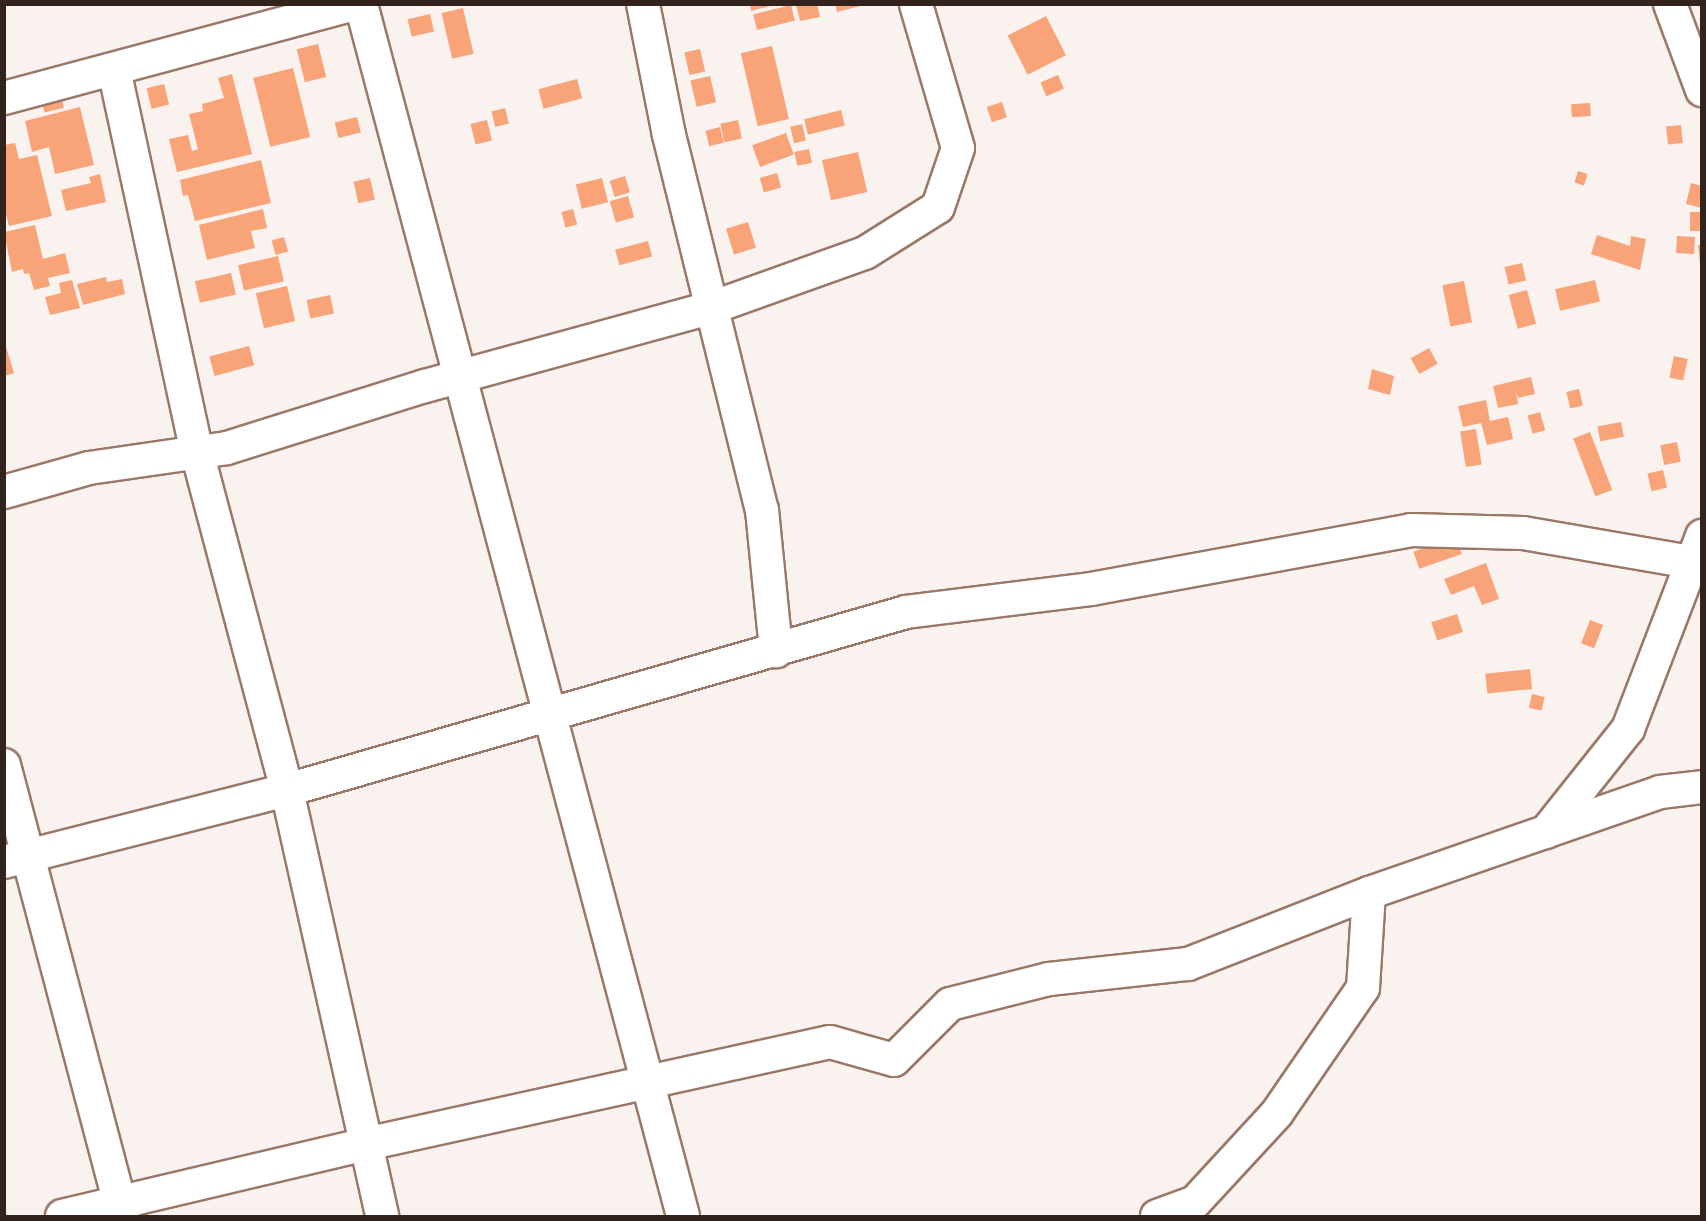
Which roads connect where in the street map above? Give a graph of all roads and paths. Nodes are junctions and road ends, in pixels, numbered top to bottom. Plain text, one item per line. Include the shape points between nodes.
1 (354, 4) edge
2 (361, 4) edge
3 (643, 4) edge
4 (916, 4) edge
5 (1670, 4) edge
6 (114, 69) junction
7 (1701, 90) edge
8 (4, 99) edge
9 (711, 308) junction
10 (460, 376) junction
11 (197, 452) junction
12 (4, 492) edge
13 (1696, 549) edge
14 (776, 651) junction
15 (553, 716) junction
16 (4, 765) edge
17 (1701, 786) edge
18 (287, 790) junction
19 (1546, 832) junction
20 (17, 859) edge
21 (1369, 893) junction
22 (648, 1081) junction
23 (366, 1144) junction
24 (121, 1209) edge
25 (62, 1216) edge
26 (382, 1216) edge
27 (683, 1216) edge
28 (1157, 1216) edge

1 - 6 street
2 - 10 street
3 - 9 street via 669,135
4 - 9 street via 958,148 938,207 865,253
5 - 7 street
6 - 8 street
6 - 11 street
9 - 10 street
9 - 14 street via 762,510
10 - 11 street via 227,448
10 - 15 street
11 - 12 street via 89,468
11 - 18 street
13 - 14 street via 1523,532 1411,530 1091,589 906,612
13 - 19 street via 1628,729
14 - 15 street
15 - 18 street
15 - 22 street
16 - 20 street
17 - 19 street via 1660,792
18 - 20 street
18 - 23 street
19 - 21 street
20 - 24 street
21 - 22 street via 1188,964 1049,979 950,1004 894,1060 830,1042
21 - 28 street via 1363,988 1277,1113 1195,1202
22 - 23 street
22 - 27 street
23 - 24 street
23 - 26 street
24 - 25 street

